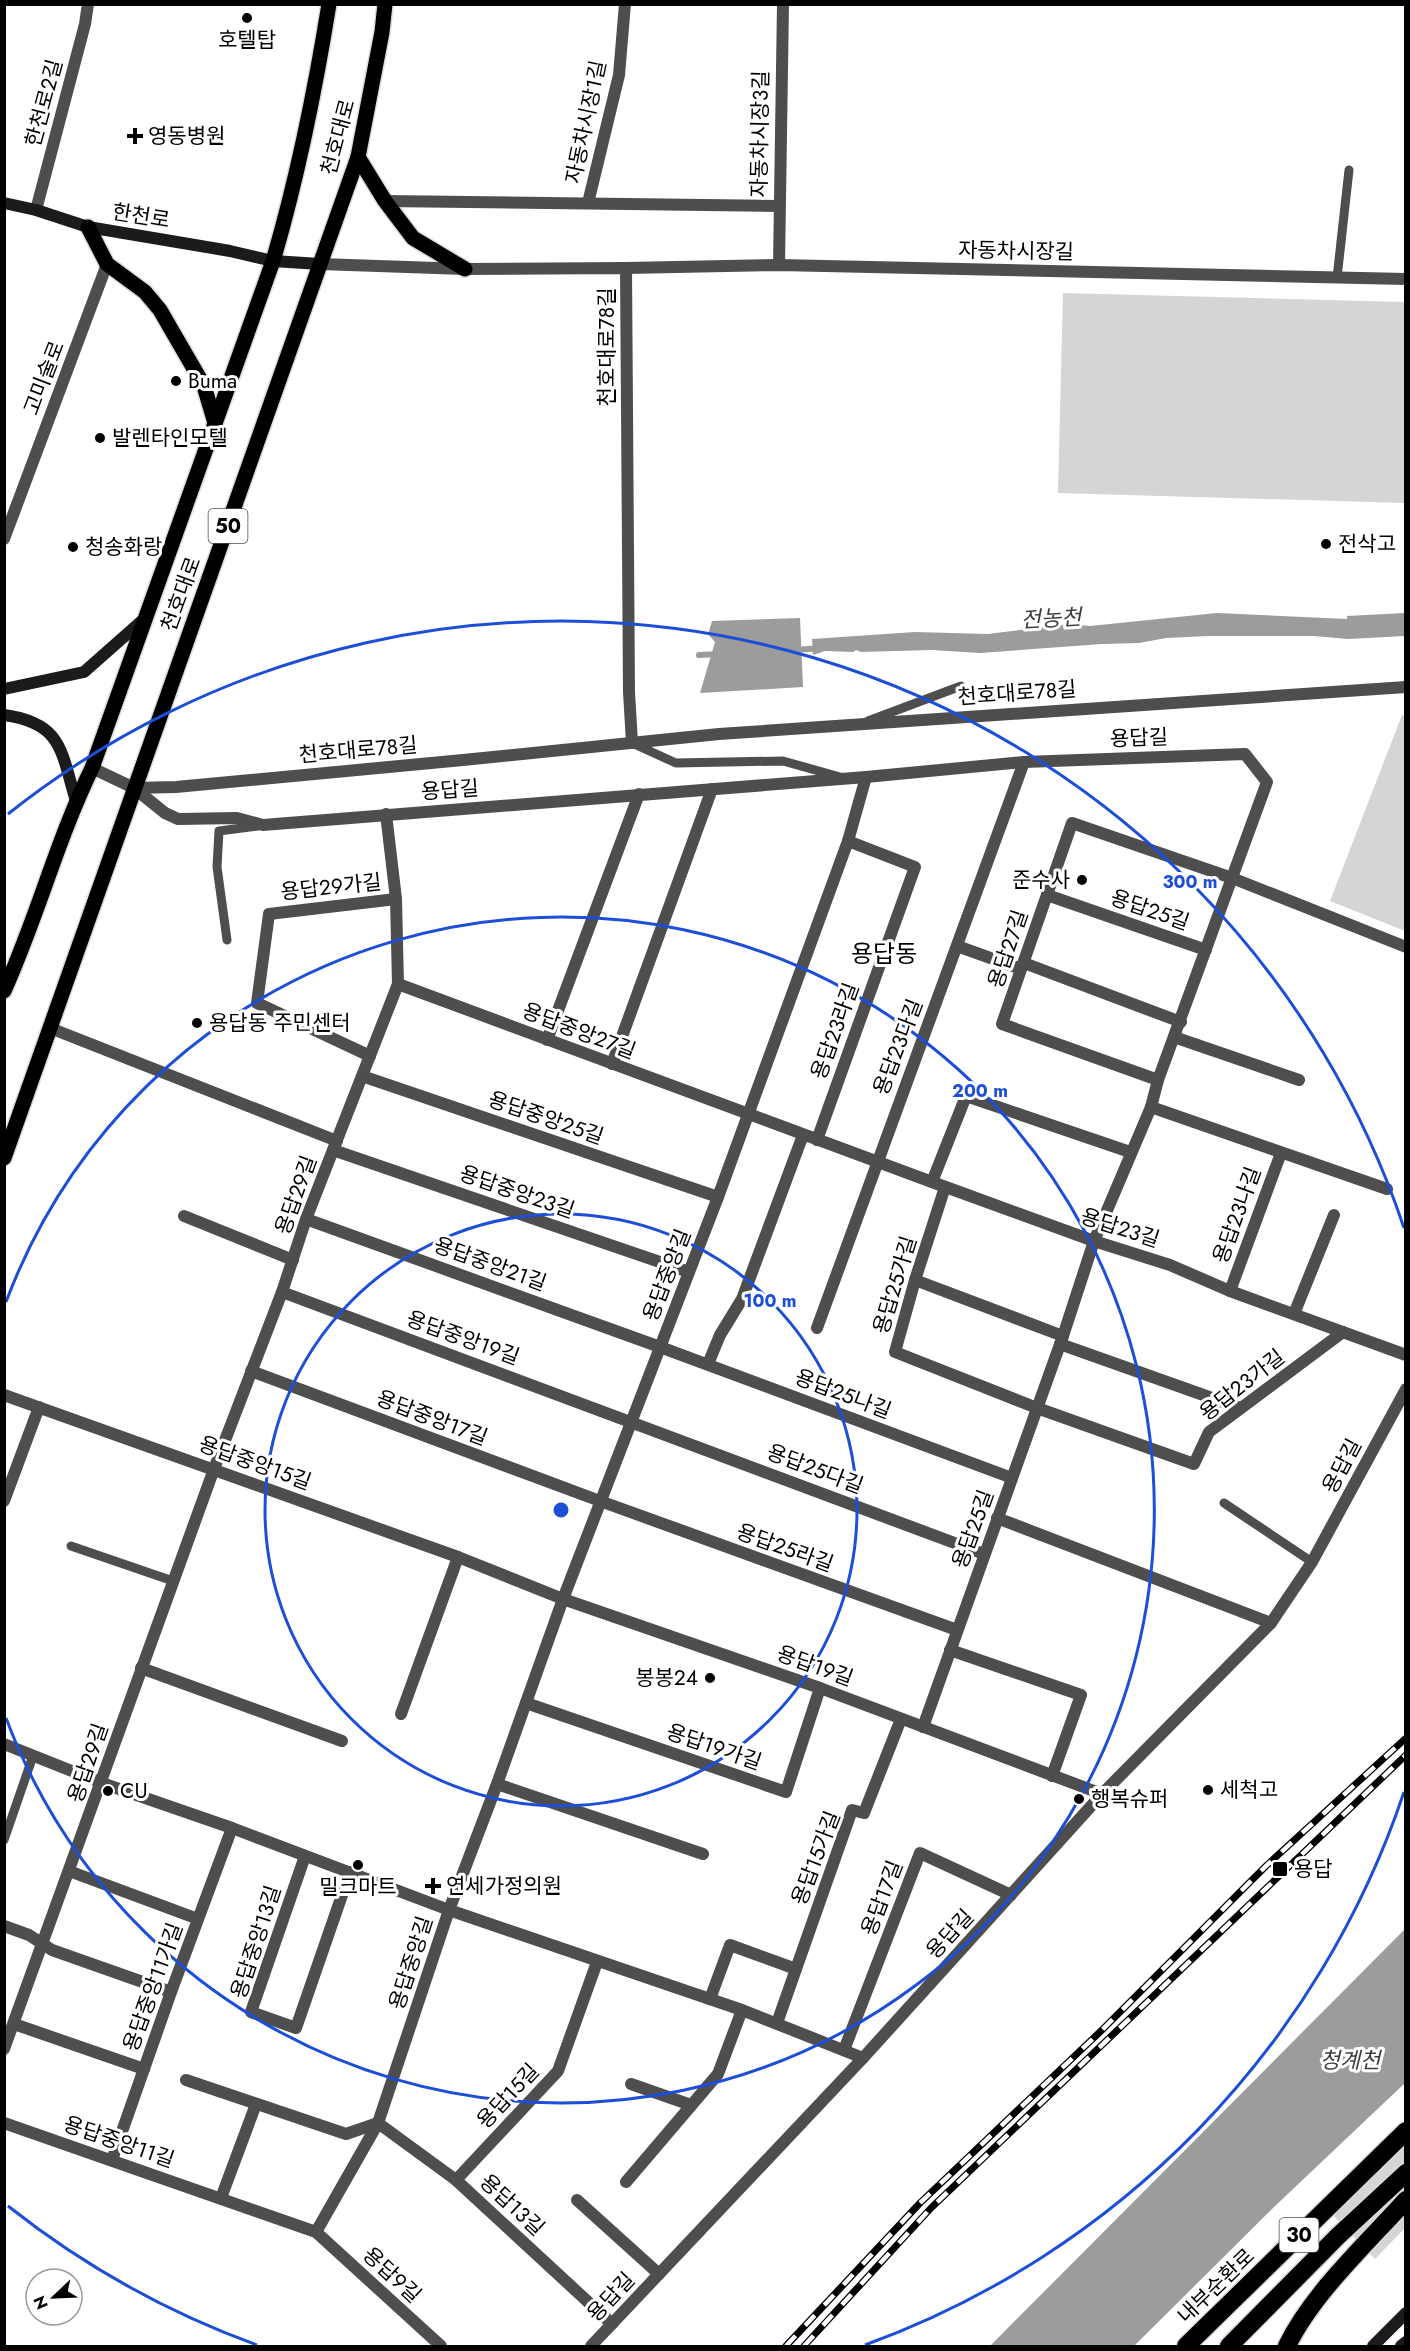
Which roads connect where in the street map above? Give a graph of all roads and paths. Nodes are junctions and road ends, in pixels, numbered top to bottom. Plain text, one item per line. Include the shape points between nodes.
1 (88, 4) edge
2 (329, 4) edge
3 (385, 4) edge
4 (625, 4) edge
5 (783, 4) edge
6 (358, 156) junction
7 (1349, 170) dead end
8 (384, 201) junction
9 (4, 203) edge
10 (588, 203) junction
11 (778, 206) junction
12 (36, 210) junction
13 (88, 227) junction
14 (273, 261) junction
15 (107, 264) junction
16 (320, 264) junction
17 (779, 265) junction
18 (626, 268) junction
19 (465, 269) junction
20 (1337, 278) junction
21 (1406, 279) edge
22 (215, 423) junction
23 (4, 539) edge
24 (144, 619) junction
25 (961, 686) dead end
26 (1406, 687) edge
27 (4, 688) edge
28 (4, 715) edge
29 (861, 724) junction
30 (632, 743) junction
31 (1024, 762) junction
32 (92, 768) junction
33 (866, 777) junction
34 (845, 779) junction
35 (134, 788) junction
36 (712, 789) junction
37 (639, 794) junction
38 (76, 801) junction
39 (386, 814) junction
40 (263, 825) junction
41 (848, 841) junction
42 (1232, 878) junction
43 (1047, 895) junction
44 (396, 899) junction
45 (227, 940) dead end
46 (957, 946) junction
47 (1406, 947) edge
48 (1206, 950) junction
49 (1023, 966) junction
50 (398, 984) junction
51 (4, 991) edge
52 (1181, 1022) junction
53 (51, 1028) junction
54 (1174, 1037) junction
55 (548, 1040) junction
56 (370, 1056) junction
57 (612, 1064) junction
58 (362, 1076) junction
59 (1158, 1080) junction
60 (1299, 1080) dead end
61 (1151, 1107) junction
62 (747, 1115) junction
63 (803, 1135) junction
64 (817, 1140) junction
65 (335, 1145) junction
66 (1130, 1152) junction
67 (1281, 1153) junction
68 (4, 1158) edge
69 (876, 1162) junction
70 (932, 1182) junction
71 (945, 1187) junction
72 (1387, 1189) dead end
73 (718, 1197) junction
74 (1334, 1215) dead end
75 (184, 1216) dead end
76 (306, 1219) junction
77 (1094, 1241) junction
78 (293, 1260) junction
79 (689, 1272) junction
80 (915, 1280) junction
81 (1230, 1291) junction
82 (282, 1292) junction
83 (1294, 1314) junction
84 (817, 1328) dead end
85 (1343, 1332) junction
86 (1062, 1340) junction
87 (660, 1347) junction
88 (1406, 1355) edge
89 (708, 1364) junction
90 (251, 1371) junction
91 (1406, 1389) edge
92 (4, 1395) edge
93 (39, 1407) junction
94 (1037, 1408) junction
95 (1240, 1408) junction
96 (631, 1421) junction
97 (214, 1470) junction
98 (1012, 1478) junction
99 (4, 1501) edge
100 (600, 1501) junction
101 (1224, 1503) dead end
102 (997, 1518) junction
103 (71, 1546) dead end
104 (984, 1554) junction
105 (458, 1557) junction
106 (1312, 1562) junction
107 (173, 1581) junction
108 (563, 1599) junction
109 (1272, 1623) junction
110 (957, 1630) junction
111 (950, 1650) junction
112 (141, 1668) junction
113 (820, 1688) junction
114 (526, 1703) junction
115 (400, 1714) dead end
116 (901, 1719) junction
117 (923, 1727) junction
118 (342, 1741) dead end
119 (4, 1744) edge
120 (33, 1756) junction
121 (1052, 1776) junction
122 (102, 1783) junction
123 (497, 1784) junction
124 (1102, 1794) junction
125 (232, 1828) junction
126 (4, 1840) edge
127 (703, 1854) dead end
128 (305, 1856) junction
129 (69, 1871) junction
130 (350, 1872) junction
131 (1011, 1896) junction
132 (449, 1910) junction
133 (198, 1919) junction
134 (4, 1926) edge
135 (42, 1942) junction
136 (597, 1962) junction
137 (796, 1969) junction
138 (171, 1992) junction
139 (710, 2000) junction
140 (742, 2010) junction
141 (777, 2023) junction
142 (14, 2024) junction
143 (4, 2049) edge
144 (844, 2050) junction
145 (863, 2058) junction
146 (144, 2069) junction
147 (186, 2080) dead end
148 (631, 2084) dead end
149 (256, 2104) junction
150 (691, 2105) junction
151 (4, 2123) edge
152 (378, 2123) junction
153 (1406, 2131) edge
154 (112, 2160) junction
155 (1406, 2173) edge
156 (456, 2180) junction
157 (626, 2182) dead end
158 (221, 2198) junction
159 (577, 2200) dead end
160 (1406, 2200) edge
161 (316, 2232) junction
162 (659, 2274) junction
163 (1406, 2313) edge
164 (612, 2324) junction
165 (1406, 2342) edge
166 (1187, 2344) edge
167 (441, 2346) edge
168 (591, 2346) edge
169 (1229, 2346) edge
170 (1287, 2346) edge
171 (1373, 2346) edge
172 (1401, 2346) edge

1 - 12 street, 한천로2길
2 - 14 main road, 천호대로 / 50 via 314,102
3 - 6 main road, 천호대로 / 50
4 - 10 street, 자동차시장1길 via 620,75
5 - 11 street, 자동차시장3길
6 - 8 main road
6 - 16 main road, 천호대로 / 50
7 - 20 lane
8 - 10 street
8 - 19 main road via 413,238
9 - 12 main road, 한천로
10 - 11 street, 자동차시장1길
11 - 17 street, 자동차시장3길
12 - 13 main road, 한천로
13 - 14 main road, 한천로
13 - 15 main road
14 - 16 main road, 천호대로78길
14 - 22 main road, 천호대로 / 50
15 - 22 main road via 145,291 160,310 204,386
15 - 23 street, 고미술로
16 - 19 street, 천호대로78길
16 - 35 main road, 천호대로 / 50
17 - 18 street, 자동차시장길
17 - 20 street, 자동차시장길
18 - 19 street, 천호대로78길
18 - 30 street, 천호대로78길
20 - 21 street, 자동차시장길
22 - 24 main road, 천호대로 / 50
24 - 27 main road via 84,672
24 - 32 main road, 천호대로 / 50
25 - 29 lane
26 - 29 street, 천호대로78길
28 - 38 main road via 44,726 58,745
29 - 30 street, 천호대로78길
30 - 34 lane via 676,763 783,761
30 - 35 street, 천호대로78길
31 - 33 street, 용답길
31 - 42 street, 용답길 via 1245,754 1267,782
31 - 46 street, 용답23다길
32 - 35 street, 천호대로78길
32 - 38 main road, 천호대로 / 50
33 - 34 street, 용답길
33 - 41 street, 용답중앙길
34 - 36 street, 용답길
35 - 40 street, 용답길 via 178,819 237,818
35 - 53 main road, 천호대로 / 50
36 - 37 street, 용답길
36 - 57 street
37 - 39 street, 용답길
37 - 55 street
38 - 51 main road, 천호대로 / 50
39 - 40 street, 용답길
39 - 44 street, 용답29길
40 - 45 lane via 219,831 217,867
41 - 62 street, 용답중앙길
41 - 64 street, 용답23라길 via 915,867
42 - 43 street, 용답27길 via 1072,823
42 - 47 street
42 - 48 street, 용답25길
43 - 48 street, 용답25길
43 - 49 street, 용답27길
44 - 50 street, 용답29길
44 - 56 street, 용답29가길 via 269,914 257,1003
46 - 49 street
46 - 69 street, 용답23다길
48 - 52 street, 용답25길
49 - 52 street
49 - 59 street, 용답27길 via 1002,1024
50 - 55 street, 용답중앙27길
50 - 56 street, 용답29길
52 - 54 street, 용답25길
53 - 65 street, 용답중앙23길
53 - 68 main road, 천호대로 / 50
54 - 59 street, 용답25길
54 - 60 street
55 - 57 street, 용답중앙27길
56 - 58 street, 용답29길
57 - 62 street, 용답중앙27길
58 - 65 street, 용답29길
58 - 73 street, 용답중앙25길
59 - 61 street, 용답25길
61 - 66 street, 용답25길
61 - 67 street, 용답23나길
62 - 63 street, 용답23길
62 - 73 street, 용답중앙길
63 - 64 street, 용답23길
63 - 89 street via 742,1299
64 - 69 street, 용답23길
65 - 76 street, 용답29길
65 - 79 street, 용답중앙23길
66 - 70 street via 966,1096
66 - 77 street, 용답25길
67 - 72 street, 용답23나길
67 - 81 street, 용답23나길
69 - 70 street, 용답23길
69 - 84 street
70 - 71 street, 용답23길
71 - 77 street, 용답23길
71 - 80 street, 용답25가길
73 - 79 street, 용답중앙길
74 - 83 street
75 - 78 street
76 - 78 street, 용답29길
76 - 87 street, 용답중앙21길
77 - 81 street, 용답23길 via 1170,1265
77 - 86 street, 용답25길
78 - 82 street, 용답29길
79 - 87 street, 용답중앙길
80 - 86 street
80 - 94 street, 용답25가길 via 895,1352
81 - 83 street, 용답23길
82 - 90 street, 용답29길
82 - 96 street, 용답중앙19길
83 - 85 street, 용답23길
85 - 88 street, 용답23길
85 - 95 street, 용답23가길
86 - 94 street, 용답25길
86 - 95 street
87 - 89 street, 용답25나길
87 - 96 street, 용답중앙길
89 - 98 street, 용답25나길
90 - 97 street, 용답29길
90 - 100 street, 용답중앙17길
91 - 106 street, 용답길
92 - 93 street, 용답중앙15길
93 - 97 street, 용답중앙15길
93 - 99 street
94 - 95 street, 용답23가길 via 1194,1464 1209,1432
94 - 98 street, 용답25길
96 - 100 street, 용답중앙길
96 - 104 street, 용답25다길
97 - 105 street, 용답중앙15길
97 - 107 street, 용답29길
98 - 102 street, 용답25길
100 - 108 street, 용답중앙길
100 - 110 street, 용답25라길
101 - 106 lane
102 - 104 street, 용답25길
102 - 109 street
103 - 107 lane
104 - 110 street, 용답25길
105 - 108 street, 용답중앙15길
105 - 115 street
106 - 109 street, 용답길
107 - 112 street, 용답29길
108 - 113 street, 용답19길
108 - 114 street, 용답중앙길
109 - 124 street, 용답길
110 - 111 street, 용답25길
111 - 117 street, 용답25길
111 - 121 street via 1081,1695
112 - 118 street
112 - 122 street, 용답29길
113 - 114 street, 용답19가길 via 786,1792
113 - 116 street, 용답19길
114 - 123 street, 용답중앙길
116 - 117 street, 용답19길
116 - 137 street, 용답15가길 via 864,1813 852,1810
117 - 121 street, 용답19길
119 - 120 street
120 - 122 street
120 - 126 lane
121 - 124 street, 용답19길
122 - 125 street
122 - 129 street, 용답29길
123 - 127 street
123 - 132 street, 용답중앙길
124 - 131 street, 용답길
125 - 128 street
125 - 133 street, 용답중앙11가길
128 - 130 street
128 - 130 street, 용답중앙13길 via 251,2012 296,2028
129 - 133 street
129 - 135 street, 용답29길
130 - 132 street
131 - 144 street, 용답17길 via 920,1853
131 - 145 street, 용답길
132 - 136 street
132 - 152 street, 용답중앙길
133 - 138 street, 용답중앙11가길
134 - 135 street
135 - 138 street via 52,1950
135 - 142 street, 용답29길
136 - 139 street
136 - 156 street, 용답15길 via 558,2071
137 - 139 street via 730,1945
137 - 141 street, 용답15가길
138 - 146 street, 용답중앙11가길
139 - 140 street
140 - 141 street
140 - 150 street via 718,2074
141 - 144 street
142 - 143 street, 용답29길
142 - 146 street
144 - 145 street
145 - 162 street, 용답길
146 - 154 street, 용답중앙11가길
147 - 149 street
148 - 150 street
149 - 152 street via 346,2134
149 - 158 street
150 - 157 street
151 - 154 street, 용답중앙11길
152 - 156 street, 용답13길
152 - 161 street, 용답중앙길
153 - 166 highway, 내부순환로 / 30
154 - 158 street, 용답중앙11길
155 - 169 highway, 30
156 - 164 street, 용답13길
158 - 161 street, 용답중앙11길
159 - 162 street, 용답길
160 - 170 highway via 1334,2279 1296,2327
161 - 167 street, 용답9길
162 - 164 street, 용답길
163 - 171 main road
164 - 168 street, 용답길
165 - 172 main road

